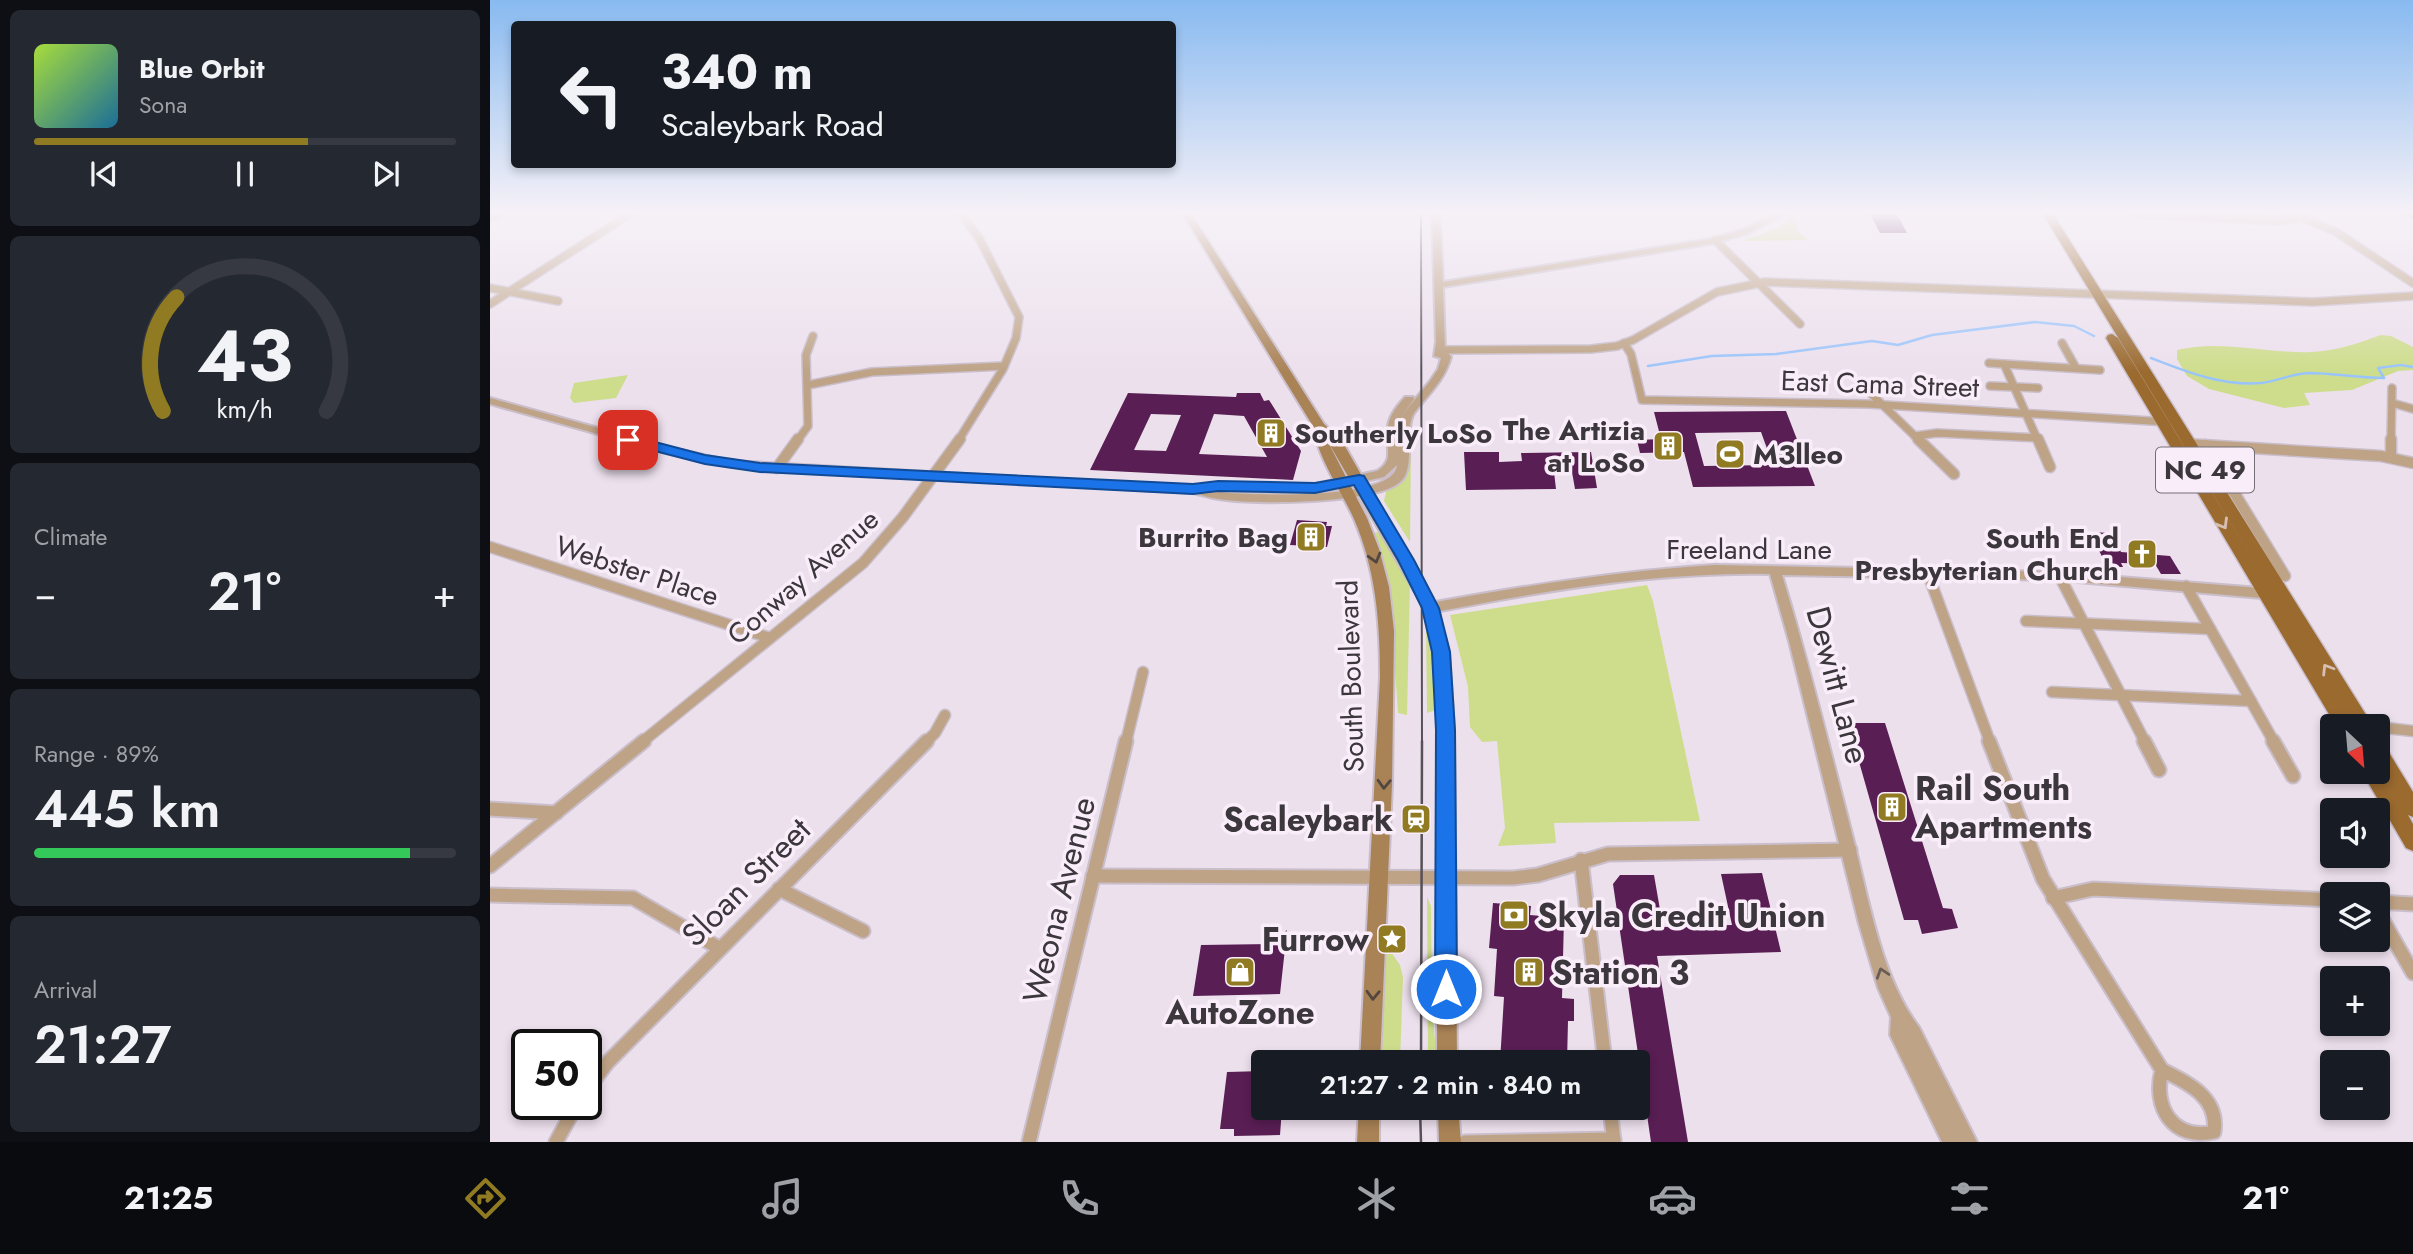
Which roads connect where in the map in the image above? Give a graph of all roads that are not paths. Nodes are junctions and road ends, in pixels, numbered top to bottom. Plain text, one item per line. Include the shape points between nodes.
1 (547, 267) edge
2 (994, 267) edge
3 (1220, 267) edge
4 (1438, 267) edge
5 (1548, 267) edge
6 (1743, 267) edge
7 (2073, 267) edge
8 (2077, 267) edge
9 (2389, 267) edge
10 (1759, 283) junction
11 (2413, 283) edge
12 (1439, 285) junction
13 (490, 288) edge
14 (507, 293) junction
15 (2091, 294) junction
16 (2413, 296) edge
17 (558, 301) dead end
18 (490, 304) edge
19 (1800, 324) dead end
20 (813, 336) dead end
21 (1624, 343) junction
22 (2062, 343) dead end
23 (1441, 350) junction
24 (1989, 363) dead end
25 (2004, 364) junction
26 (1004, 366) junction
27 (2076, 368) junction
28 (2100, 370) dead end
29 (808, 385) junction
30 (1862, 385) dead end
31 (1990, 386) dead end
32 (2015, 387) junction
33 (2038, 388) dead end
34 (2392, 388) dead end
35 (490, 401) edge
36 (2392, 403) junction
37 (1884, 404) junction
38 (2413, 409) edge
39 (2025, 412) junction
40 (2169, 422) junction
41 (1319, 426) junction
42 (1916, 436) junction
43 (2037, 438) junction
44 (2182, 444) junction
45 (2205, 445) junction
46 (2390, 457) junction
47 (2413, 463) edge
48 (2050, 467) dead end
49 (777, 468) junction
50 (1954, 474) dead end
51 (933, 475) junction
52 (1362, 486) junction
53 (1193, 489) joint
54 (1345, 489) junction
55 (490, 547) edge
56 (1775, 571) junction
57 (1928, 575) junction
58 (2285, 576) dead end
59 (2060, 577) junction
60 (2186, 586) junction
61 (2272, 594) junction
62 (1430, 608) junction
63 (2026, 621) dead end
64 (2084, 624) junction
65 (2210, 629) junction
66 (770, 638) junction
67 (1143, 672) dead end
68 (2052, 692) dead end
69 (2121, 695) junction
70 (2251, 701) junction
71 (2338, 714) edge
72 (2355, 714) edge
73 (945, 715) dead end
74 (2390, 728) edge
75 (2413, 731) edge
76 (2159, 771) dead end
77 (2390, 771) edge
78 (2293, 776) dead end
79 (2378, 784) edge
80 (490, 809) edge
81 (2413, 809) edge
82 (556, 813) junction
83 (2413, 842) edge
84 (1850, 850) junction
85 (1581, 860) junction
86 (490, 866) edge
87 (1093, 876) junction
88 (1381, 878) junction
89 (1446, 878) junction
90 (779, 889) junction
91 (490, 895) edge
92 (2053, 898) junction
93 (2320, 899) edge
94 (2390, 903) edge
95 (2413, 904) edge
96 (863, 931) dead end
97 (2390, 933) edge
98 (719, 948) junction
99 (2413, 973) edge
100 (1900, 1016) junction
101 (1370, 1050) edge
102 (1447, 1050) edge
103 (1604, 1050) edge
104 (602, 1070) edge
105 (2162, 1070) junction
106 (568, 1120) edge
107 (1369, 1120) edge
108 (1449, 1120) edge
109 (1611, 1120) edge
110 (1614, 1141) edge
111 (556, 1142) edge
112 (1029, 1142) edge
113 (1368, 1142) edge
114 (1450, 1142) edge
115 (1465, 1142) edge
116 (1952, 1142) edge
117 (1968, 1142) edge

1 - 14 street
2 - 26 street, Conway Avenue via 1019,317 1019,330
3 - 41 main road, South Boulevard
4 - 12 street
5 - 12 street
6 - 10 street
7 - 15 main road, NC 49
8 - 15 main road, NC 49
9 - 11 street
10 - 15 street
10 - 19 street
10 - 21 street via 1705,296
12 - 23 street
13 - 14 street
14 - 17 street
14 - 18 street
15 - 16 street via 2313,302
15 - 40 main road, NC 49
20 - 29 street via 806,355
21 - 23 street via 1591,349
21 - 37 street, East Cama Street via 1642,400
22 - 27 street
23 - 52 street via 1446,357 1443,369 1405,420 1402,471 1396,480
24 - 25 street
25 - 27 street
25 - 32 street
26 - 29 street via 872,372
26 - 51 street, Conway Avenue
27 - 28 street
29 - 49 street via 808,426
30 - 37 street
31 - 32 street
32 - 33 street
32 - 39 street
34 - 36 street
35 - 49 street via 705,460
36 - 38 street
36 - 46 street
37 - 39 street, East Cama Street
37 - 42 street
39 - 40 street, East Cama Street
39 - 43 street
40 - 44 main road, NC 49
41 - 52 main road, South Boulevard via 1336,441
41 - 54 main road, South Boulevard via 1322,444
42 - 43 street
42 - 50 street
43 - 48 street
44 - 45 street
44 - 61 main road, NC 49
45 - 46 street
45 - 58 street
46 - 47 street
49 - 51 street
51 - 53 street
51 - 66 street, Conway Avenue via 881,546
52 - 54 street
52 - 62 main road, South Boulevard
53 - 54 street via 1221,496 1309,498
54 -> 88 main road, South Boulevard via 1372,547 1385,612
55 - 66 street, Webster Place
56 - 57 street, Freeland Lane
56 - 62 street, Freeland Lane via 1674,571
56 - 84 street, Dewitt Lane
57 - 59 street, Freeland Lane
57 - 92 street via 2021,828
59 - 60 street, Freeland Lane
59 - 64 street
60 - 61 street, Freeland Lane
60 - 65 street
61 - 71 main road, NC 49
72 -> 61 main road, NC 49
62 - 89 main road, South Boulevard via 1444,686
63 - 64 street
64 - 65 street
64 - 69 street
65 - 70 street
66 - 82 street, Conway Avenue
67 - 87 street, Weona Avenue
68 - 69 street
69 - 70 street
69 - 76 street
70 - 78 street
73 - 90 street, Sloan Street via 934,733
74 - 75 street
77 - 81 main road
79 - 83 main road
80 - 82 street
82 - 86 street, Conway Avenue
84 - 85 street via 1608,854
100 -> 84 street, Dewitt Lane via 1867,924
85 - 89 street via 1525,877
85 - 103 street
87 - 88 street
87 - 112 street, Weona Avenue
88 - 89 street
88 -> 101 main road, South Boulevard
89 - 102 main road, South Boulevard
90 - 96 street
90 - 98 street, Sloan Street
91 - 98 street via 633,898
92 - 93 street via 2093,889
92 - 105 street
94 - 95 street
97 - 99 street
98 - 104 street, Sloan Street
100 - 116 street, Dewitt Lane via 1899,1034
100 - 117 street, Dewitt Lane
105 - 105 street via 2160,1107 2170,1121 2196,1138 2214,1132 2217,1122 2203,1096 2186,1081
106 - 111 street
107 - 113 main road
108 - 114 main road
109 - 110 street
110 - 115 street

